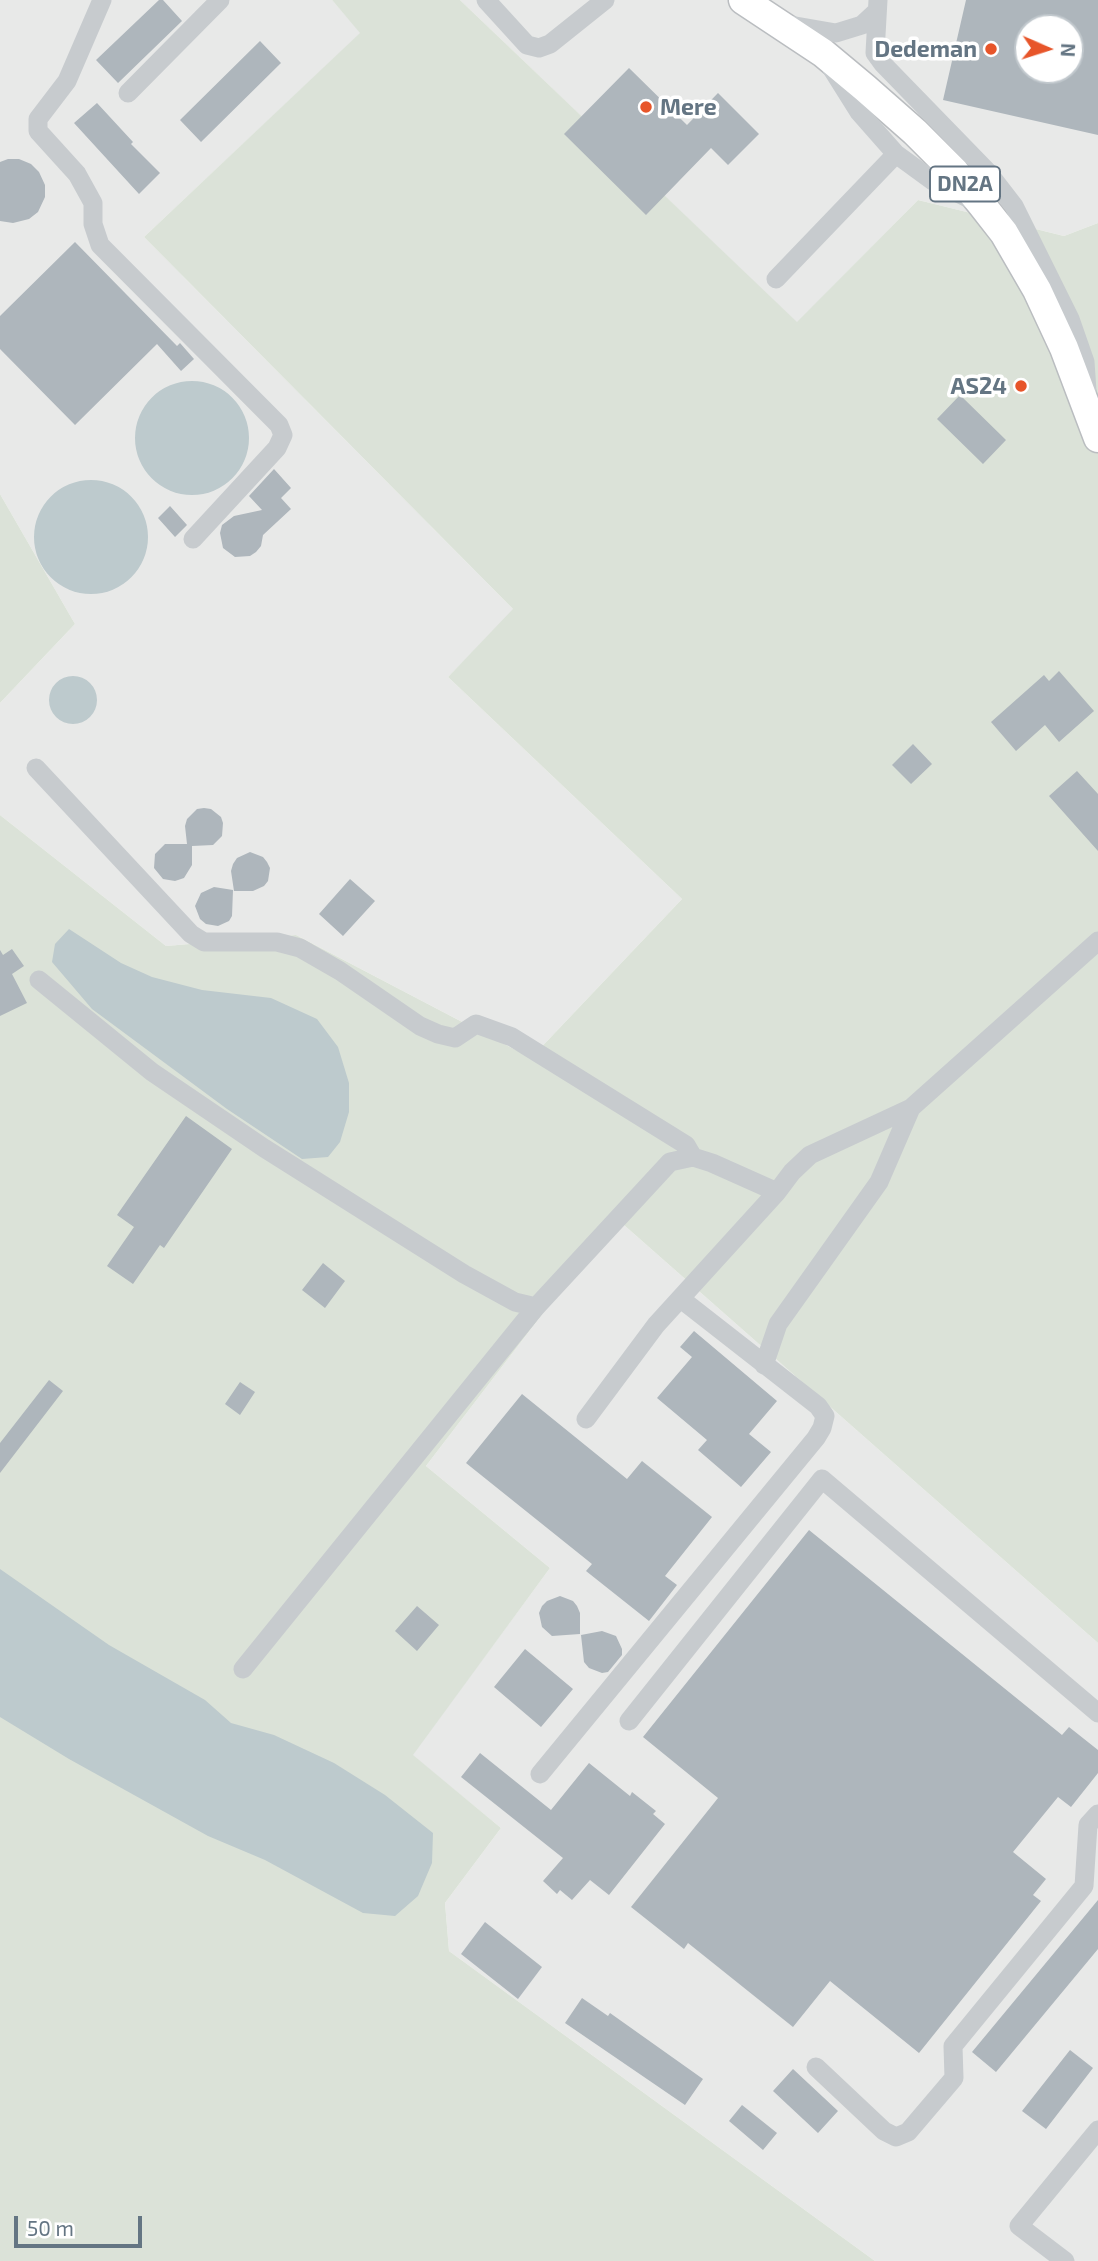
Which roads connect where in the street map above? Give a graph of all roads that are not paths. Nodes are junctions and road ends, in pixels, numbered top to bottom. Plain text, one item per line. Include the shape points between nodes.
1 (102, 0) edge
2 (220, 0) edge
3 (485, 0) edge
4 (605, 0) edge
5 (743, 0) edge
6 (877, 6) edge
7 (775, 21) junction
8 (823, 53) junction
9 (128, 93) dead end
10 (896, 154) junction
11 (982, 205) junction
12 (776, 279) dead end
13 (1088, 410) junction
14 (1098, 438) edge
15 (193, 539) dead end
16 (36, 768) dead end
17 (1098, 942) edge
18 (39, 980) dead end
19 (911, 1108) junction
20 (694, 1157) junction
21 (777, 1192) junction
22 (681, 1299) junction
23 (536, 1307) junction
24 (765, 1364) junction
25 (586, 1419) dead end
26 (243, 1669) dead end
27 (1098, 1713) edge
28 (629, 1721) dead end
29 (540, 1774) dead end
30 (1098, 1814) edge
31 (816, 2067) dead end
32 (1098, 2130) edge
33 (1065, 2261) edge

1 - 15 lane via 66,81 38,119 38,131 77,174 93,203 100,245 279,425 283,435 277,448
2 - 9 lane
3 - 4 lane via 527,45 539,48
5 - 7 highway, DN2A
6 - 7 lane via 862,25 836,33
6 - 13 lane via 876,53 883,64 987,171 1014,206 1074,330 1085,362
7 - 8 highway, DN2A
8 - 10 lane via 859,112
8 - 11 highway, DN2A via 915,132
10 - 11 lane via 933,181
10 - 12 lane
11 - 13 highway, DN2A via 1037,290
13 - 14 highway, DN2A
16 - 20 lane via 191,934 204,942 277,942 300,948 438,1034 455,1038 476,1024 491,1027 686,1145
17 - 19 lane
18 - 23 lane via 152,1072 264,1148 464,1274 515,1302
19 - 21 lane via 810,1155
19 - 24 lane via 879,1182 778,1324
20 - 21 lane
20 - 23 lane via 670,1161
21 - 22 lane
22 - 24 lane
22 - 25 lane
23 - 26 lane
24 - 29 lane via 825,1416 816,1438
27 - 28 lane via 822,1479
30 - 31 lane via 1088,1825 1084,1886 953,2046 954,2078 908,2132 896,2137 884,2131
32 - 33 lane via 1019,2226

